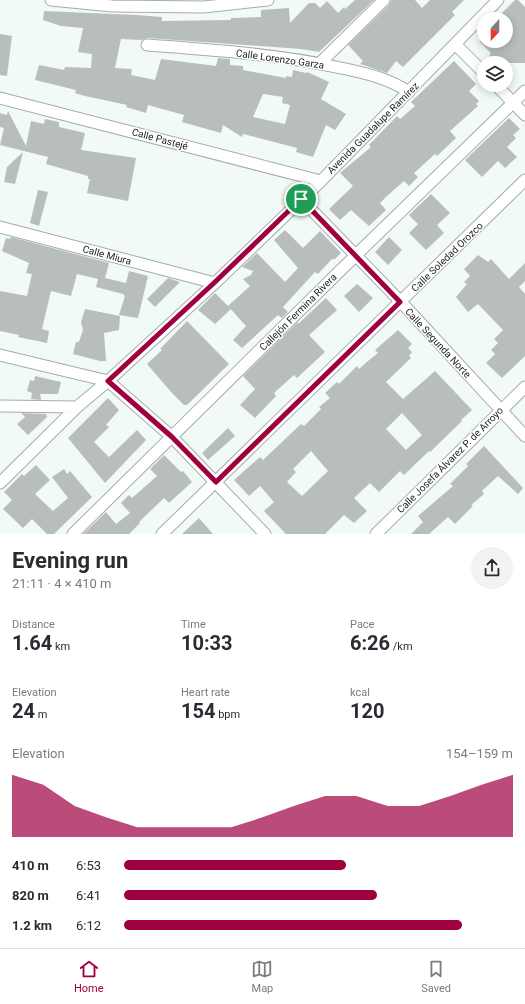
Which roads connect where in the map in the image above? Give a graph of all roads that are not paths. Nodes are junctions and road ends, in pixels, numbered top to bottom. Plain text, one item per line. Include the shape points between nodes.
1 (51, 0) edge
2 (268, 0) edge
3 (384, 0) edge
4 (498, 0) edge
5 (455, 44) junction
6 (147, 45) dead end
7 (320, 63) junction
8 (477, 66) edge
9 (525, 91) edge
10 (409, 92) junction
11 (503, 92) edge
12 (0, 98) edge
13 (513, 103) junction
14 (525, 115) edge
15 (525, 180) edge
16 (321, 181) junction
17 (301, 199) junction
18 (0, 227) edge
19 (356, 255) junction
20 (215, 282) junction
21 (400, 302) junction
22 (0, 355) edge
23 (108, 381) junction
24 (525, 386) edge
25 (0, 406) edge
26 (76, 407) junction
27 (500, 410) junction
28 (525, 436) edge
29 (172, 437) junction
30 (216, 482) junction
31 (0, 483) edge
32 (73, 534) edge
33 (162, 534) edge
34 (265, 534) edge
35 (376, 534) edge

1 - 2 street via 112,6 196,7
3 - 7 street
4 - 5 street, Avenida Guadalupe Ramírez
5 - 8 street
5 - 10 street, Avenida Guadalupe Ramírez
6 - 7 street, Calle Lorenzo Garza via 264,55
7 - 10 street, Calle Lorenzo Garza via 375,75
9 - 13 street, Callejón Fermina Rivera
10 - 16 street, Avenida Guadalupe Ramírez
11 - 13 street
12 - 16 street, Calle Pastejé
13 - 14 street
13 - 19 street, Callejón Fermina Rivera
15 - 21 street, Calle Soledad Orozco
16 - 17 street, Avenida Guadalupe Ramírez
17 - 19 street, Calle Segunda Norte
17 - 20 street, Avenida Guadalupe Ramírez
18 - 20 street, Calle Miura
19 - 21 street, Calle Segunda Norte
19 - 29 street, Callejón Fermina Rivera
20 - 23 street, Avenida Guadalupe Ramírez
21 - 27 street, Calle Segunda Norte
21 - 30 street, Calle Soledad Orozco
22 - 23 street
23 - 26 street, Avenida Guadalupe Ramírez
23 - 29 street
24 - 27 street, Calle Josefa Álvarez P. de Arroyo
25 - 26 street
26 - 31 street, Avenida Guadalupe Ramírez
27 - 28 street, Calle Segunda Norte
27 - 35 street, Calle Josefa Álvarez P. de Arroyo
29 - 30 street
29 - 32 street, Callejón Fermina Rivera
30 - 33 street, Calle Soledad Orozco
30 - 34 street

